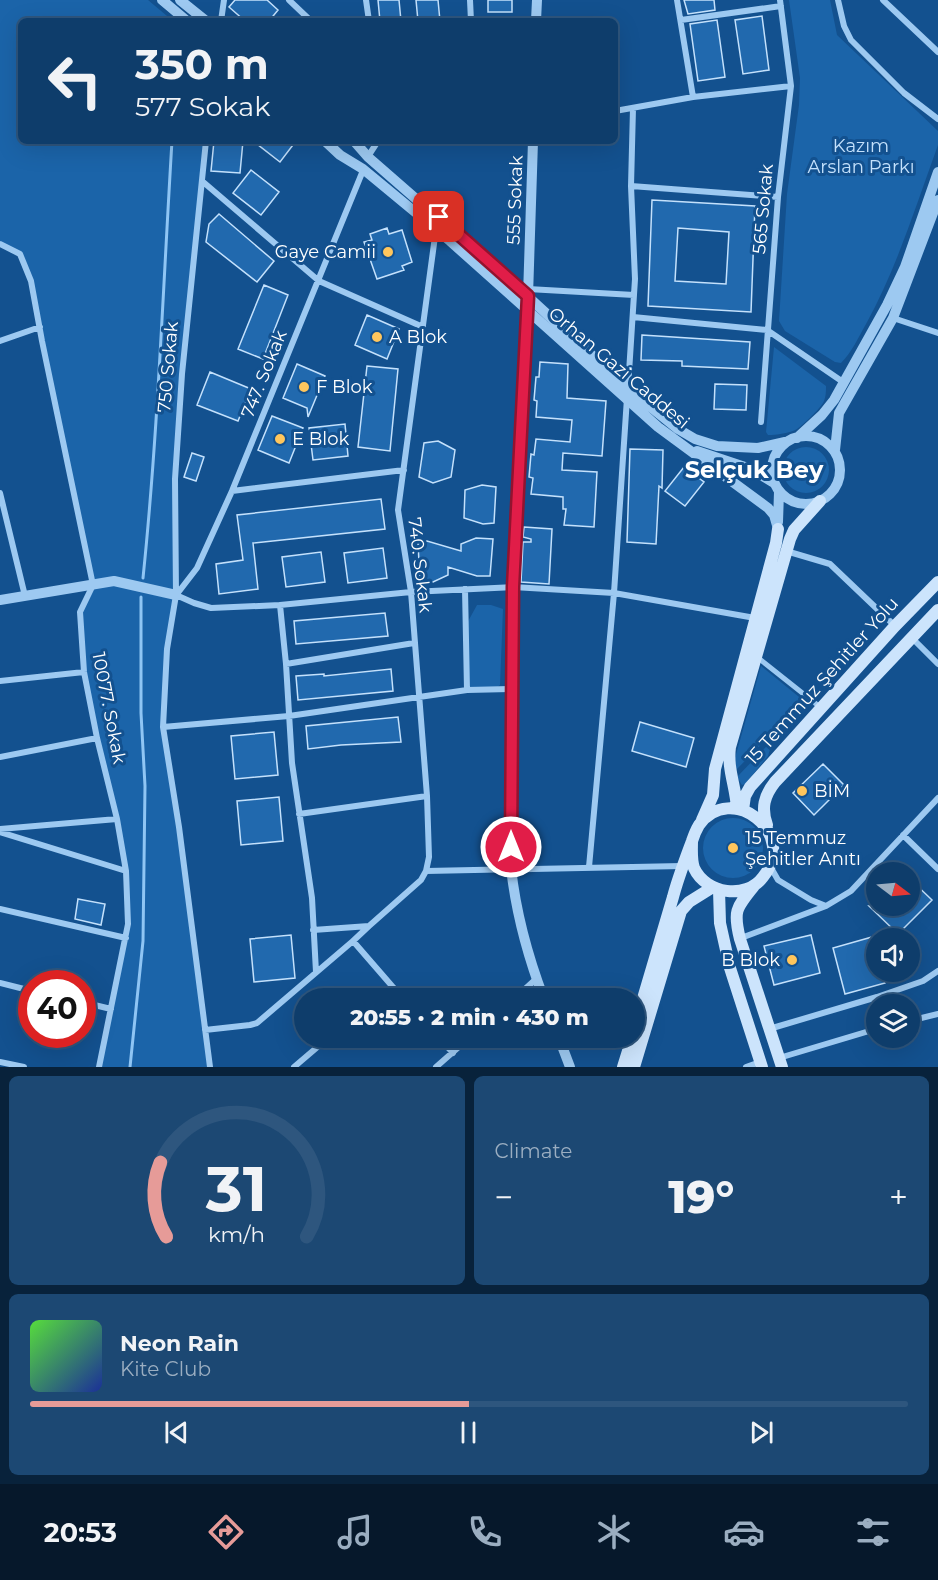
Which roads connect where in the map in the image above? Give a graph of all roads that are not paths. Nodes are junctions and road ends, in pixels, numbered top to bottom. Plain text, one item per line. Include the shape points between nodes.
1 (162, 0) edge
2 (180, 0) edge
3 (225, 0) edge
4 (289, 0) edge
5 (366, 0) edge
6 (470, 0) edge
7 (537, 0) edge
8 (677, 0) edge
9 (838, 0) edge
10 (883, 0) edge
11 (780, 3) edge
12 (183, 18) edge
13 (202, 18) edge
14 (222, 18) edge
15 (308, 18) edge
16 (369, 18) edge
17 (471, 18) edge
18 (536, 18) edge
19 (681, 20) junction
20 (938, 52) edge
21 (791, 86) junction
22 (693, 97) junction
23 (633, 108) junction
24 (618, 110) edge
25 (938, 119) edge
26 (206, 144) edge
27 (328, 144) edge
28 (357, 144) edge
29 (376, 144) edge
30 (533, 144) edge
31 (368, 157) junction
32 (363, 169) junction
33 (938, 172) edge
34 (202, 181) junction
35 (632, 186) junction
36 (778, 197) junction
37 (938, 200) edge
38 (435, 229) junction
39 (0, 244) edge
40 (319, 281) junction
41 (528, 293) junction
42 (634, 295) junction
43 (527, 312) junction
44 (633, 317) junction
45 (893, 318) junction
46 (40, 327) junction
47 (423, 327) junction
48 (767, 330) junction
49 (938, 333) edge
50 (0, 341) edge
51 (843, 382) junction
52 (628, 395) junction
53 (761, 422) dead end
54 (797, 438) junction
55 (785, 442) junction
56 (684, 445) junction
57 (836, 450) junction
58 (404, 470) junction
59 (777, 488) junction
60 (232, 491) junction
61 (0, 493) edge
62 (820, 501) junction
63 (778, 529) junction
64 (786, 550) junction
65 (938, 582) edge
66 (93, 585) junction
67 (513, 587) junction
68 (465, 589) junction
69 (411, 592) junction
70 (614, 593) junction
71 (25, 596) junction
72 (176, 596) junction
73 (0, 600) edge
74 (280, 605) junction
75 (938, 610) edge
76 (755, 618) junction
77 (895, 626) junction
78 (912, 638) junction
79 (414, 643) junction
80 (756, 656) junction
81 (286, 664) junction
82 (938, 664) edge
83 (84, 672) junction
84 (0, 681) edge
85 (513, 688) junction
86 (467, 690) junction
87 (418, 698) junction
88 (821, 708) junction
89 (289, 716) junction
90 (163, 728) junction
91 (97, 738) junction
92 (0, 757) edge
93 (427, 796) junction
94 (938, 798) edge
95 (740, 809) junction
96 (299, 814) junction
97 (117, 819) junction
98 (700, 823) junction
99 (0, 830) edge
100 (769, 832) junction
101 (903, 835) junction
102 (692, 841) junction
103 (682, 866) junction
104 (770, 866) junction
105 (589, 867) junction
106 (511, 868) junction
107 (938, 869) edge
108 (126, 871) junction
109 (426, 871) junction
110 (757, 883) junction
111 (716, 888) junction
112 (826, 906) junction
113 (0, 909) edge
114 (369, 926) junction
115 (313, 930) junction
116 (126, 938) junction
117 (740, 939) junction
118 (353, 941) junction
119 (938, 970) edge
120 (316, 972) junction
121 (536, 979) junction
122 (0, 984) edge
123 (392, 986) joint
124 (18, 988) edge
125 (390, 988) edge
126 (526, 988) edge
127 (540, 988) edge
128 (645, 992) edge
129 (886, 994) edge
130 (866, 1000) edge
131 (96, 1005) edge
132 (111, 1008) junction
133 (938, 1014) edge
134 (920, 1018) edge
135 (769, 1029) junction
136 (205, 1030) junction
137 (866, 1033) edge
138 (316, 1048) edge
139 (448, 1048) edge
140 (459, 1048) edge
141 (563, 1048) edge
142 (629, 1048) edge
143 (453, 1053) junction
144 (301, 1061) junction
145 (0, 1062) edge
146 (780, 1063) edge
147 (761, 1064) edge
148 (24, 1067) edge
149 (99, 1067) edge
150 (210, 1067) edge
151 (294, 1067) edge
152 (307, 1067) edge
153 (436, 1067) edge
154 (570, 1067) edge
155 (622, 1067) edge
156 (633, 1067) edge
157 (746, 1067) edge

1 - 12 street
2 - 13 street
3 - 14 street
4 - 15 street
5 - 16 street
6 - 17 street
7 - 18 street
8 - 19 street
9 - 25 street via 851,40 904,93
10 - 20 street
11 - 19 street
11 - 21 street, 565 Sokak
19 - 22 street
21 - 22 street
21 - 36 street, 565 Sokak
22 - 23 street
23 - 24 street
23 - 35 street
26 - 34 street, 750 Sokak
27 - 32 street, Orhan Gazi Caddesi
28 - 31 street
29 - 31 street, 747. Sokak
30 - 41 street, 555 Sokak
31 - 32 street, 747. Sokak
31 - 41 street
32 - 38 street, Orhan Gazi Caddesi
32 - 40 street, 747. Sokak
33 - 51 street via 896,286
34 - 40 street
34 - 72 street, 750 Sokak via 175,479
35 - 36 street
35 - 42 street
36 - 48 street, 565 Sokak
37 - 45 street
38 - 43 street, Orhan Gazi Caddesi
38 - 47 street, 740. Sokak
39 - 46 street via 20,254 32,280
40 - 47 street
40 - 60 street, 747. Sokak
41 - 42 street
41 - 43 street, 555 Sokak
41 - 52 street
42 - 44 street
43 - 52 street, Orhan Gazi Caddesi
43 - 67 street, 555 Sokak
44 - 48 street
44 - 52 street
45 - 49 street
45 - 57 street via 839,413
46 - 50 street
46 - 66 street
47 - 58 street, 740. Sokak
48 - 51 street
48 - 53 street, 565 Sokak
51 - 54 street via 822,415
52 - 55 street via 688,435 717,446 758,448
52 - 56 street, Orhan Gazi Caddesi via 658,427
52 - 70 street
54 - 55 street
54 - 57 street via 816,437
55 - 59 street via 773,459
56 - 59 street via 751,469
56 - 63 street, Orhan Gazi Caddesi via 768,508
57 - 62 street via 838,480
58 - 60 street
58 - 69 street, 740. Sokak via 398,510
59 - 62 street via 790,500
59 - 63 street
60 - 72 street, 747. Sokak via 197,568
61 - 71 street
62 - 64 main road via 794,530
63 - 76 main road
64 - 77 street via 830,564
64 - 80 main road
65 - 77 main road, 15 Temmuz Şehitler Yolu
66 - 71 street
66 - 72 street via 114,581
66 - 83 street, 10077. Sokak via 80,612
67 - 68 street
67 - 70 street
67 - 85 street, 555 Sokak
68 - 69 street
68 - 86 street
69 - 74 street
69 - 79 street, 740. Sokak
70 - 76 street
70 - 105 street
71 - 73 street
72 - 74 street via 211,608
72 - 90 street, 750 Sokak via 166,649
74 - 81 street
75 - 78 main road, 15 Temmuz Şehitler Yolu
76 - 98 main road via 715,769 712,795
77 - 88 main road, 15 Temmuz Şehitler Yolu
78 - 82 street
78 - 100 main road, 15 Temmuz Şehitler Yolu via 768,791 763,808
79 - 81 street
79 - 87 street, 740. Sokak
80 - 88 street
80 - 95 main road via 728,758
81 - 89 street
83 - 84 street
83 - 91 street, 10077. Sokak
85 - 86 street
85 - 106 street, 555 Sokak
86 - 87 street
87 - 89 street
87 - 93 street, 740. Sokak
88 - 95 main road, 15 Temmuz Şehitler Yolu via 750,787
89 - 90 street
89 - 96 street
90 - 136 street, 750 Sokak
91 - 92 street
91 - 97 street, 10077. Sokak
93 - 96 street
93 - 109 street, 740. Sokak
94 - 101 street
95 - 98 main road via 713,813
95 - 100 main road via 759,819
96 - 115 street
97 - 99 street
97 - 108 street, 10077. Sokak
98 - 102 main road
99 - 108 street
100 - 104 main road via 774,847
101 - 107 street
101 - 112 street via 851,891
102 - 103 main road
102 - 111 main road via 694,869
103 - 105 street
103 - 128 main road
104 - 110 main road
104 - 112 street via 778,880
105 - 106 street
106 - 109 street
106 - 121 street, 555 Sokak via 514,900
108 - 116 street, 10077. Sokak
109 - 114 street via 421,880
110 - 111 main road via 735,892
110 - 117 main road via 736,912
111 - 147 main road via 730,968
111 - 156 main road via 689,902 681,911
112 - 117 street
113 - 116 street
114 - 115 street
114 - 118 street
115 - 120 street
116 - 132 street, 10077. Sokak
117 - 135 main road
118 - 120 street
118 - 123 street
119 - 129 street via 923,981
120 - 136 street via 257,1023
121 - 126 street
121 - 127 street, 555 Sokak
122 - 124 street
123 - 125 street
130 - 135 street
131 - 132 street
132 - 149 street, 10077. Sokak
133 - 134 street
135 - 146 main road
136 - 150 street, 750 Sokak
137 - 146 street
138 - 144 street
139 - 143 street
140 - 143 street
141 - 154 street
142 - 155 main road
143 - 153 street
144 - 151 street
144 - 152 street
145 - 148 street
147 - 157 street

